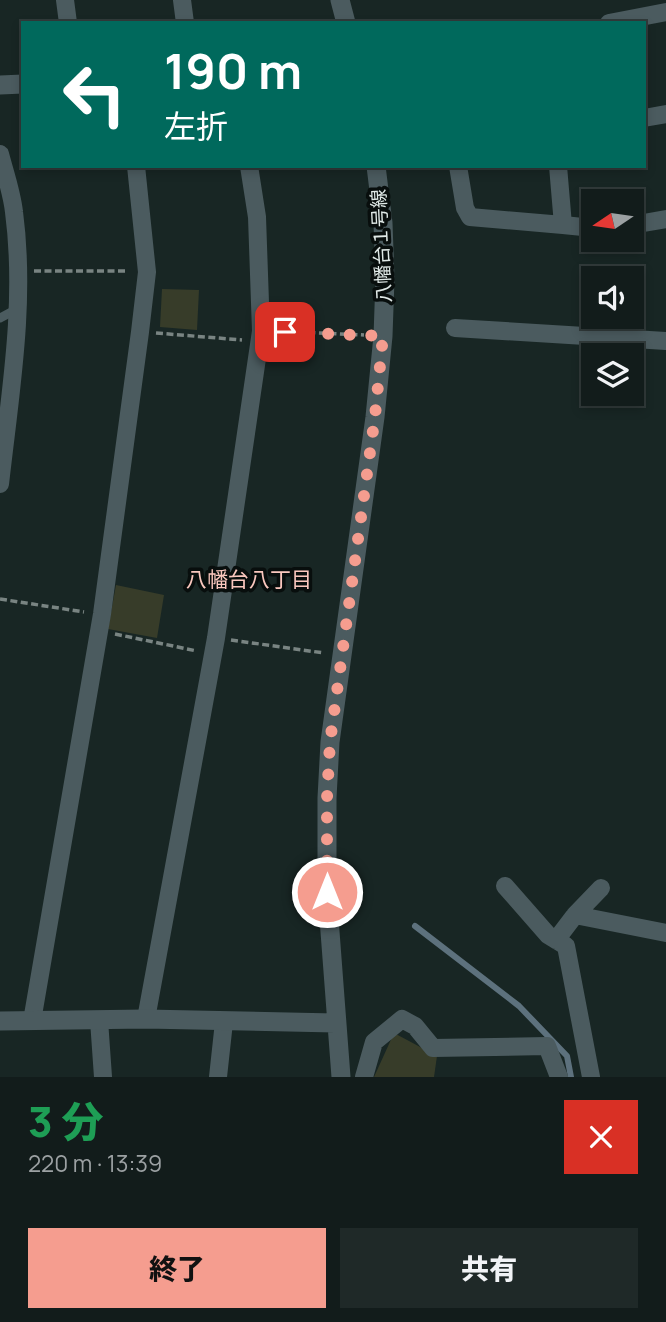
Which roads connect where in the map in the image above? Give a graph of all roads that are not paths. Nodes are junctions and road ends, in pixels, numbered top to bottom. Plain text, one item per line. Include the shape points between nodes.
1 (65, 0) edge
2 (182, 0) edge
3 (340, 0) edge
4 (666, 12) edge
5 (68, 21) edge
6 (185, 21) edge
7 (345, 21) edge
8 (619, 21) edge
9 (21, 84) edge
10 (0, 85) edge
11 (666, 114) edge
12 (646, 118) edge
13 (0, 155) edge
14 (136, 168) edge
15 (249, 168) edge
16 (376, 168) edge
17 (458, 168) edge
18 (558, 168) edge
19 (666, 219) edge
20 (644, 223) edge
21 (563, 225) junction
22 (581, 227) edge
23 (17, 308) junction
24 (0, 318) edge
25 (454, 328) dead end
26 (666, 341) edge
27 (0, 484) edge
28 (505, 886) dead end
29 (601, 887) dead end
30 (575, 915) junction
31 (666, 933) edge
32 (556, 940) junction
33 (0, 1020) edge
34 (99, 1020) junction
35 (146, 1020) junction
36 (32, 1021) junction
37 (224, 1022) junction
38 (335, 1023) junction
39 (103, 1077) edge
40 (218, 1077) edge
41 (341, 1077) edge
42 (364, 1077) edge
43 (559, 1077) edge
44 (591, 1077) edge

1 - 5 street
2 - 6 street
3 - 7 street
4 - 8 street
9 - 10 street
11 - 12 street
13 - 23 street via 14,210
14 - 36 street via 147,272 140,332 101,623
15 - 35 street via 257,217 260,336 214,646
16 - 38 street, 八幡台１号線 via 384,251 383,336 330,742 327,798
17 - 21 street via 470,216
18 - 21 street
19 - 20 street
21 - 22 street
23 - 24 lane
23 - 27 street
25 - 26 street
28 - 32 street
29 - 30 street
30 - 31 street
30 - 32 street
32 - 44 street via 566,946
33 - 36 street
34 - 35 street
34 - 36 street
34 - 39 street
35 - 37 street
37 - 38 street
37 - 40 street
38 - 41 street, 八幡台１号線
42 - 43 street via 374,1042 402,1020 415,1026 433,1048 547,1046

